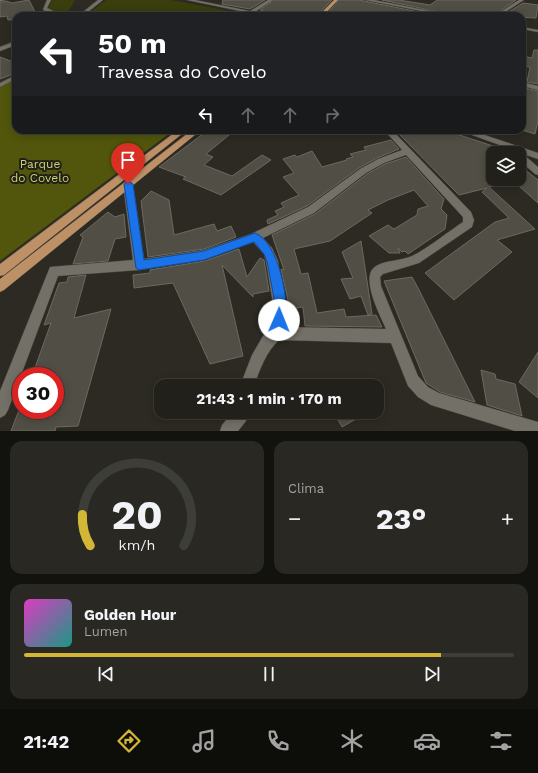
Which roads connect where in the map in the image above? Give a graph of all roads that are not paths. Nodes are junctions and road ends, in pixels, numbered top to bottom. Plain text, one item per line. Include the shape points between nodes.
1 (3, 0) edge
2 (49, 0) edge
3 (101, 0) edge
4 (189, 0) edge
5 (271, 0) edge
6 (336, 0) edge
7 (367, 0) edge
8 (522, 0) edge
9 (0, 1) edge
10 (52, 12) edge
11 (85, 12) edge
12 (251, 12) joint
13 (324, 12) edge
14 (432, 12) edge
15 (502, 12) edge
16 (526, 29) edge
17 (538, 32) edge
18 (12, 44) edge
19 (0, 49) edge
20 (12, 79) edge
21 (0, 85) edge
22 (526, 85) edge
23 (538, 88) edge
24 (178, 134) edge
25 (192, 134) edge
26 (392, 134) edge
27 (474, 134) edge
28 (508, 145) joint
29 (408, 151) junction
30 (538, 156) edge
31 (526, 161) edge
32 (538, 172) edge
33 (128, 184) junction
34 (255, 237) junction
35 (139, 265) junction
36 (0, 271) edge
37 (0, 286) edge
38 (276, 333) junction
39 (394, 336) junction
40 (250, 379) edge
41 (0, 410) edge
42 (238, 419) edge
43 (538, 430) edge
44 (228, 431) edge

1 - 9 street
2 - 10 street via 45,9
3 - 11 street
4 - 12 street
5 - 12 street
6 - 13 main road
7 - 14 street
8 - 15 street
16 - 17 street
18 - 19 street
20 - 21 street
22 - 23 street
24 - 36 main road
25 - 33 main road
26 - 29 street
27 - 28 street
28 - 30 street
29 - 34 street via 363,171 311,210
29 - 39 street via 470,220 468,224 416,260 375,273 375,286
31 - 32 street
33 - 35 street
33 - 37 main road
34 - 35 street via 204,255
34 - 38 street via 268,251 275,273 280,310
35 - 41 street via 54,271
38 - 39 street
38 - 40 street via 257,360
39 - 43 street via 413,381 423,392 436,400
42 - 44 street

